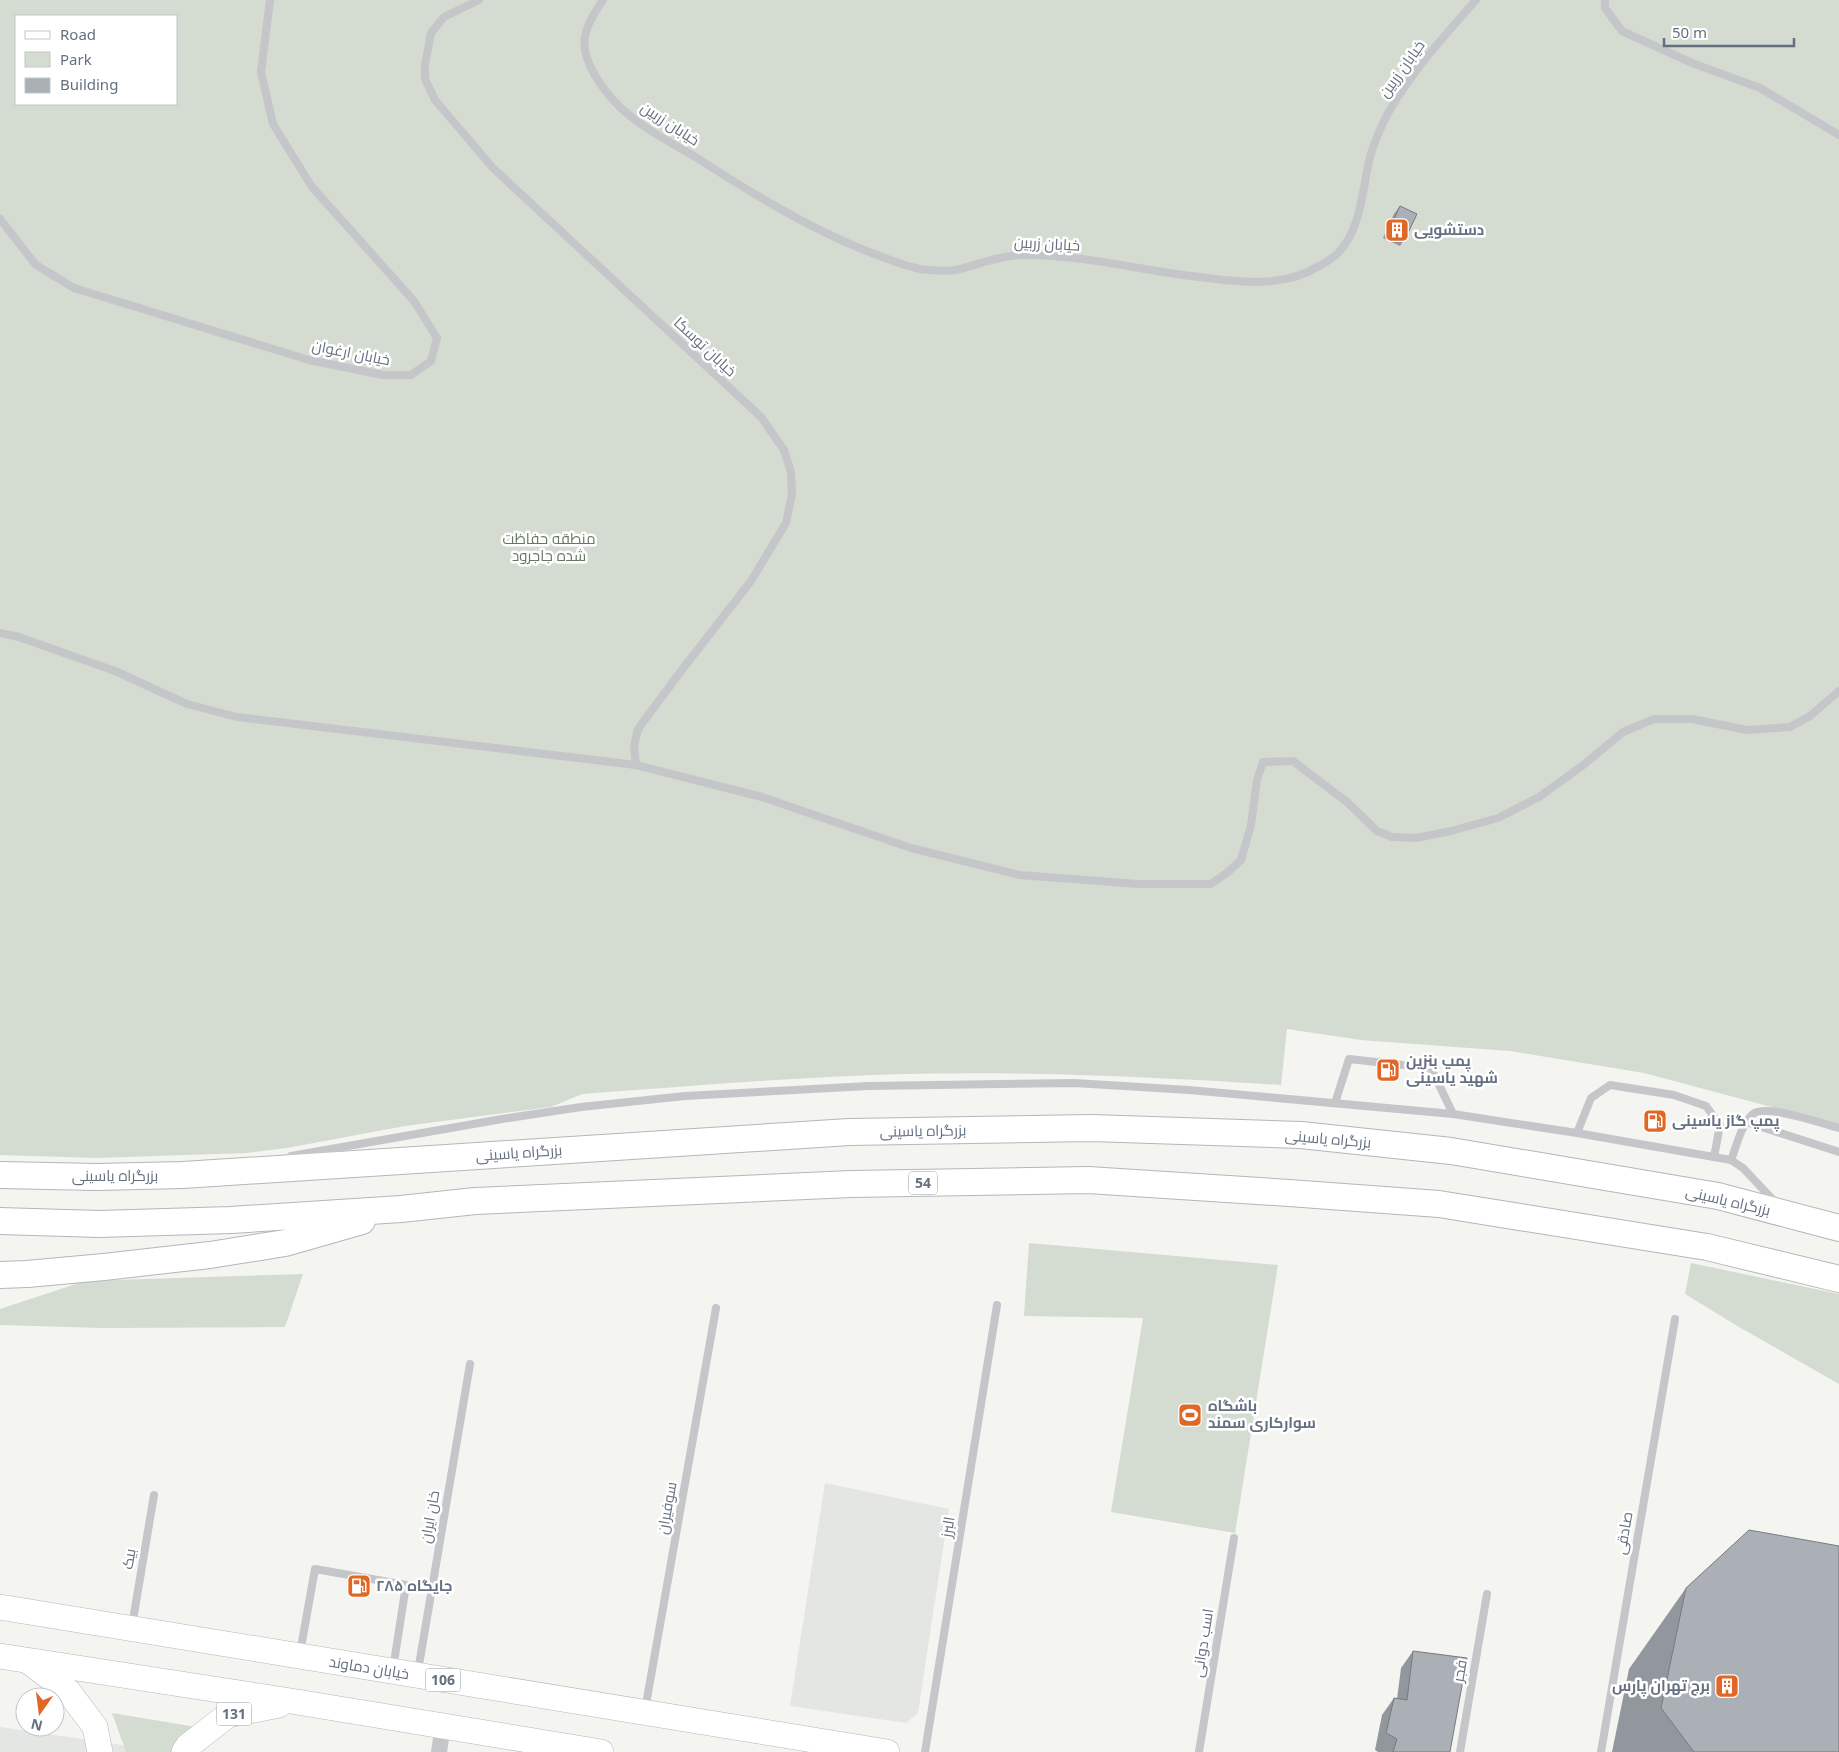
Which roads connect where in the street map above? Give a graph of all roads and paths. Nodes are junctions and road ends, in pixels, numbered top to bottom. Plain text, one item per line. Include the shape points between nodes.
1 (270, 0) edge
2 (479, 0) edge
3 (603, 0) edge
4 (1476, 0) edge
5 (1605, 0) edge
6 (1839, 135) edge
7 (0, 219) edge
8 (0, 632) edge
9 (1839, 691) edge
10 (636, 766) junction
11 (1335, 1102) junction
12 (1452, 1114) junction
13 (1746, 1122) junction
14 (1839, 1128) edge
15 (1577, 1133) junction
16 (1839, 1152) edge
17 (1714, 1157) junction
18 (280, 1158) dead end
19 (1731, 1160) junction
20 (261, 1161) dead end
21 (0, 1175) edge
22 (183, 1175) junction
23 (401, 1209) junction
24 (1788, 1214) junction
25 (0, 1221) edge
26 (1839, 1228) edge
27 (0, 1276) edge
28 (1839, 1280) edge
29 (997, 1306) dead end
30 (716, 1308) dead end
31 (1675, 1319) dead end
32 (470, 1364) dead end
33 (154, 1495) dead end
34 (1234, 1538) dead end
35 (1487, 1594) dead end
36 (0, 1607) edge
37 (132, 1628) junction
38 (0, 1656) edge
39 (300, 1656) junction
40 (26, 1660) junction
41 (392, 1671) junction
42 (417, 1675) junction
43 (297, 1702) junction
44 (645, 1712) junction
45 (443, 1726) junction
46 (100, 1752) edge
47 (184, 1752) edge
48 (438, 1752) edge
49 (601, 1752) edge
50 (887, 1752) edge
51 (926, 1752) edge
52 (1199, 1752) edge
53 (1460, 1752) edge
54 (1601, 1752) edge

1 - 7 lane, خیابان ارغوان via 261,72 273,124 312,186 414,301 437,338 431,361 412,375 383,375 309,360 74,288 36,265
2 - 10 lane, خیابان توسکا via 444,17 431,33 425,79 434,100 493,168 761,417 784,450 791,472 792,494 786,523 751,582 638,729 634,746
3 - 4 lane, خیابان زربین via 588,24 584,40 585,54 608,95 649,129 837,239 886,259 920,268 953,271 998,257 1024,254 1261,282 1294,277 1316,268 1338,253 1352,233 1362,202 1370,155 1390,109 1428,55
5 - 6 lane via 1606,8 1622,31 1692,63 1760,88
8 - 10 lane via 115,671 187,704 237,717
9 - 10 lane via 1810,716 1790,726 1747,730 1692,719 1654,719 1623,732 1539,797 1498,818 1416,838 1392,837 1377,831 1347,802 1293,761 1263,762 1241,860 1211,884 1138,884 1020,875 910,848 762,797
11 - 12 lane
11 - 12 lane via 1349,1059 1392,1063 1430,1068
11 - 18 lane via 1074,1083 794,1089 581,1107
12 - 15 lane
13 - 14 lane via 1754,1113 1765,1110
13 - 16 lane
13 - 19 lane
15 - 17 lane
15 - 17 lane via 1591,1098 1610,1085 1674,1095 1706,1106 1720,1125
17 - 19 lane
19 - 24 lane
20 - 22 lane
21 - 22 highway, بزرگراه یاسینی
22 - 24 highway, بزرگراه یاسینی via 849,1132 1091,1128 1301,1135 1451,1152 1718,1196
23 - 25 highway, 54 via 231,1220 99,1224
23 - 27 highway via 285,1243 210,1255
23 - 28 highway, 54 via 475,1201 842,1184 1088,1180 1439,1204 1707,1247
24 - 26 highway, بزرگراه یاسینی
29 - 51 lane, البرز
30 - 44 lane, سوفیران
31 - 54 lane, صادقی
32 - 42 lane, خان ایران
33 - 37 lane, بیک
34 - 52 lane, اسب دوانی
35 - 53 lane, فجر
36 - 37 main road, خیابان دماوند / 106
37 - 39 main road, خیابان دماوند / 106
38 - 40 main road
39 - 41 main road, خیابان دماوند / 106
39 - 41 lane via 315,1569 406,1585
40 - 43 main road
40 - 46 main road via 68,1691 94,1727
41 - 42 main road, خیابان دماوند / 106
42 - 44 main road, خیابان دماوند / 106
43 - 45 main road
43 - 47 main road, 131 via 228,1715
44 - 50 main road, خیابان دماوند / 106
45 - 48 street
45 - 49 main road

